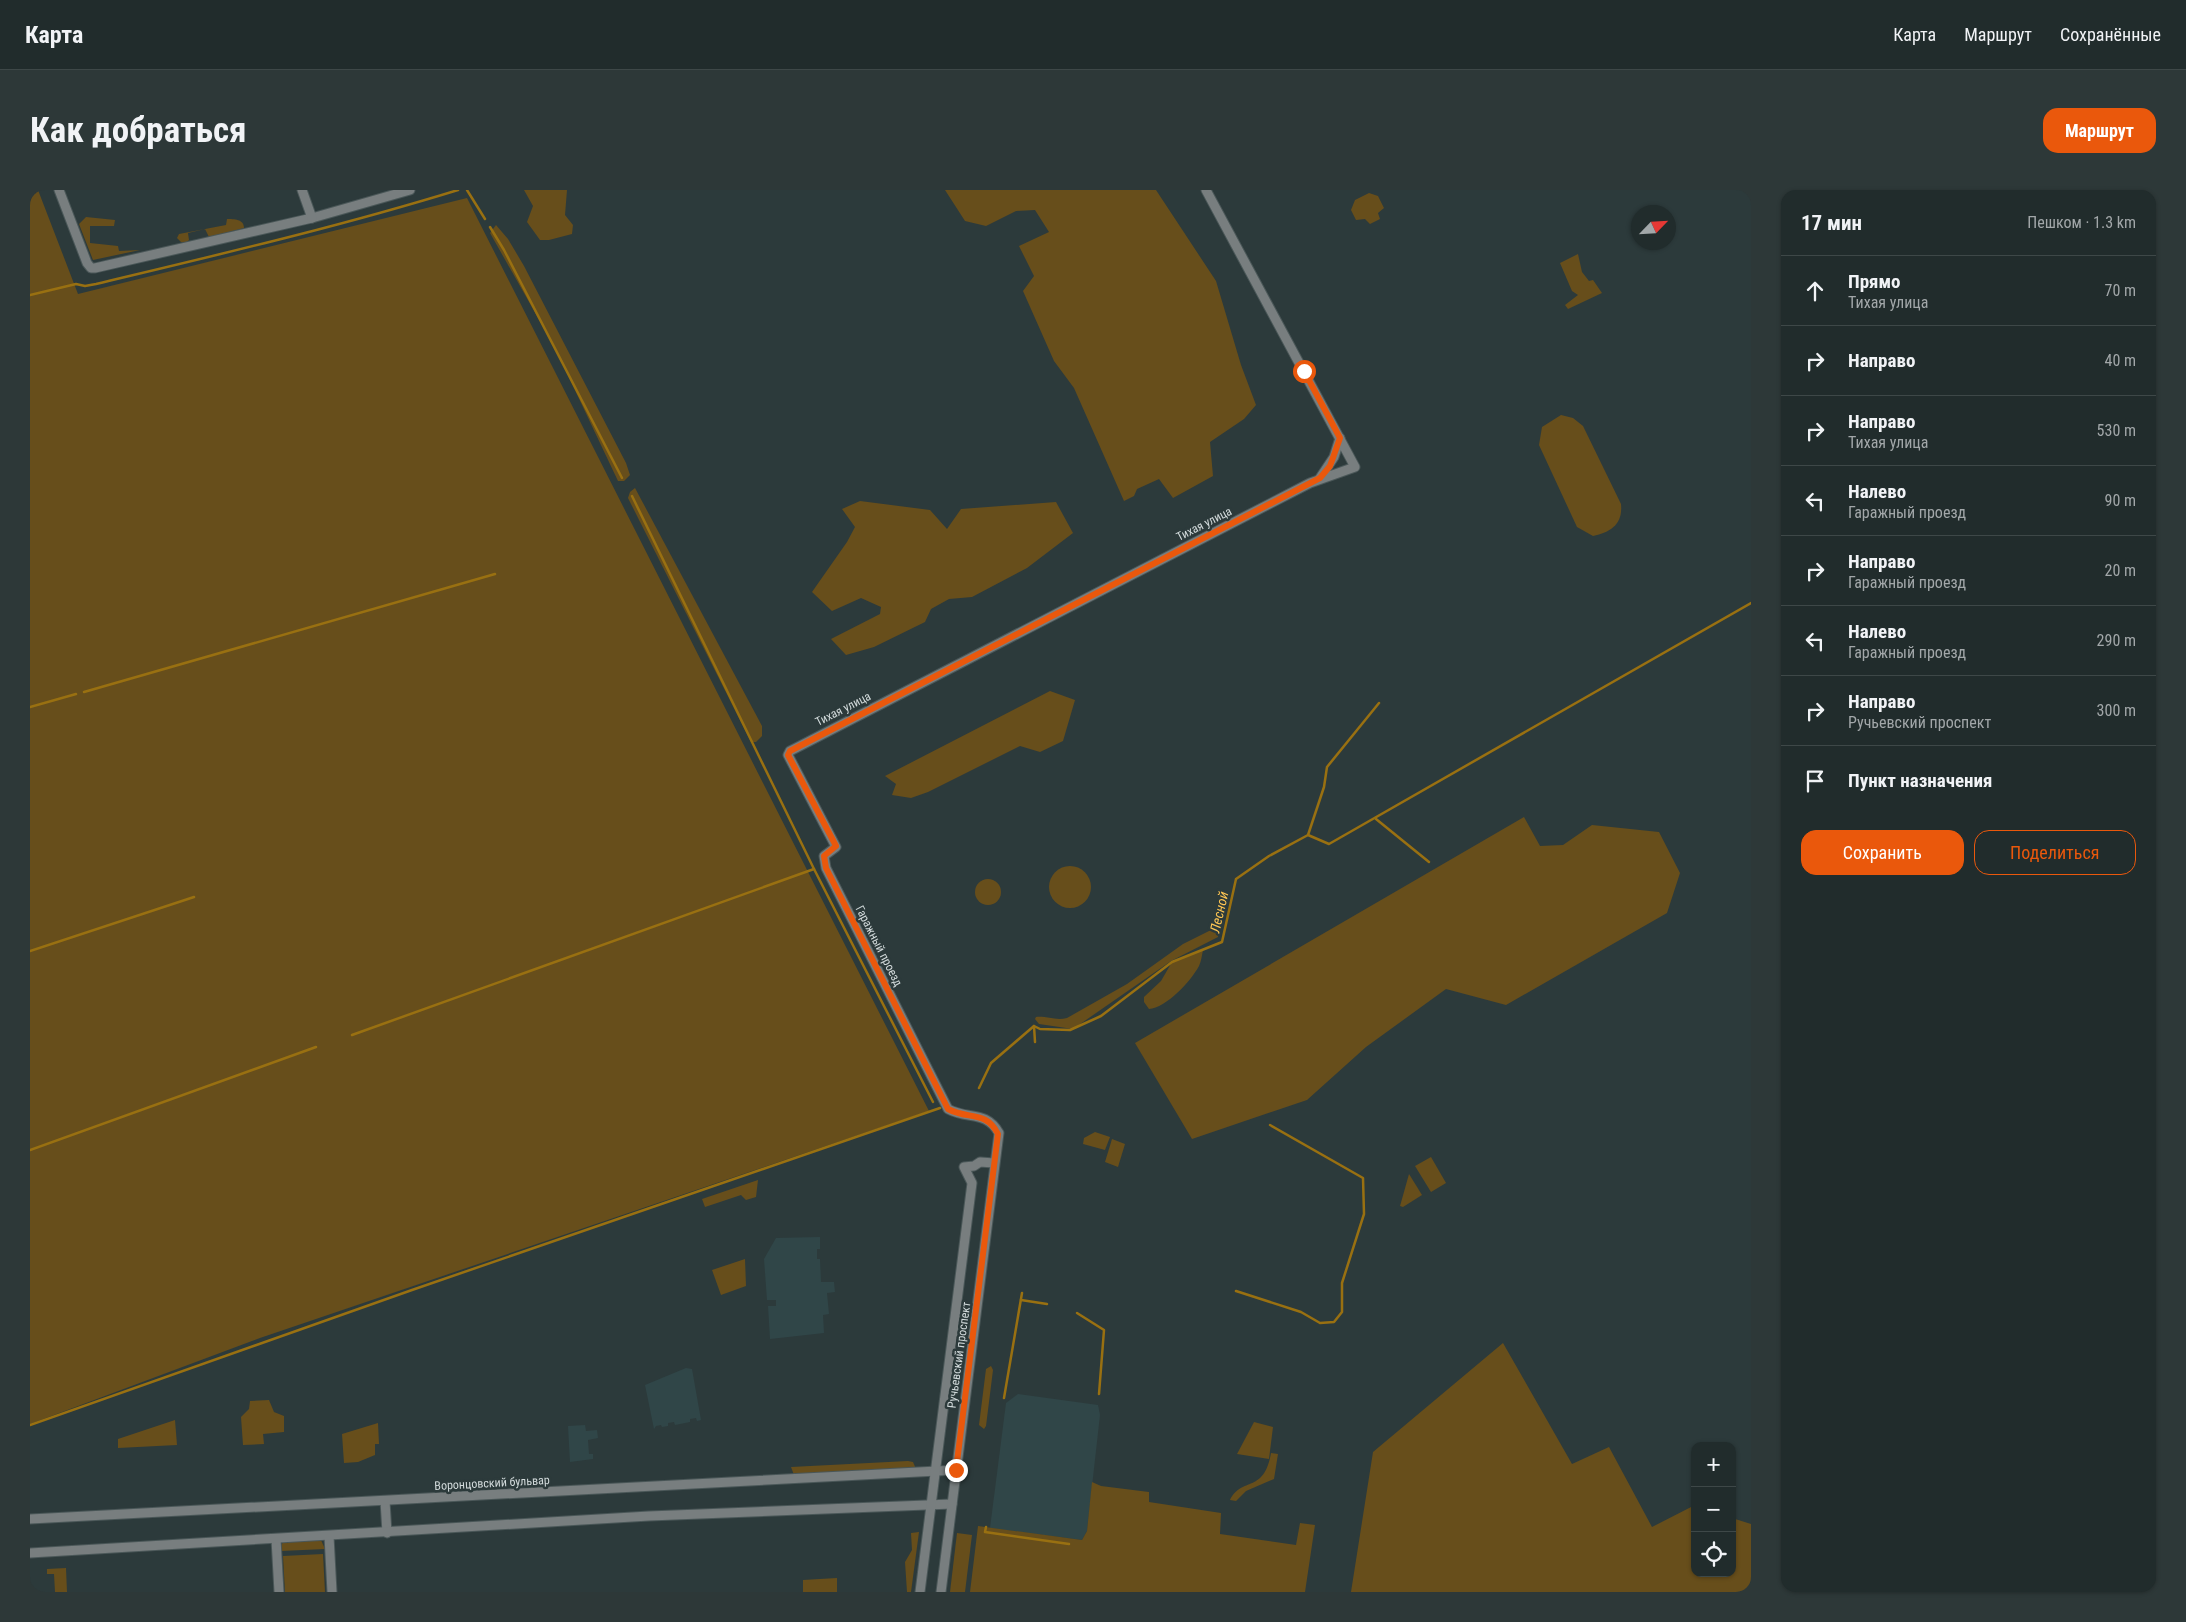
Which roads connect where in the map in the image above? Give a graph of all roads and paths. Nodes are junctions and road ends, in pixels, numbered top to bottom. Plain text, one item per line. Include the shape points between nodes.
1 (59, 190) edge
2 (302, 190) edge
3 (410, 190) edge
4 (1206, 190) edge
5 (312, 218) junction
6 (1340, 438) junction
7 (1320, 478) junction
8 (788, 755) joint
9 (993, 1123) joint
10 (994, 1163) junction
11 (956, 1470) junction
12 (936, 1471) junction
13 (385, 1501) junction
14 (952, 1504) junction
15 (932, 1505) junction
16 (30, 1519) edge
17 (387, 1533) junction
18 (329, 1536) junction
19 (276, 1539) junction
20 (30, 1553) edge
21 (280, 1592) edge
22 (332, 1592) edge
23 (920, 1592) edge
24 (941, 1592) edge

1 - 5 street via 91,268
2 - 5 street
3 - 5 street
4 - 6 street, Тихая улица
6 - 7 street via 1330,466
6 - 7 street, Тихая улица via 1355,467
7 - 8 street, Тихая улица via 790,751
8 - 9 street, Гаражный проезд via 836,846 824,856 826,868 948,1109
9 - 10 street, Ручьевский проспект via 998,1134
10 - 11 street, Ручьевский проспект
10 - 12 street via 980,1162 964,1167 972,1183
11 - 12 street, Воронцовский бульвар
11 - 14 street, Ручьевский проспект
12 - 13 street, Воронцовский бульвар
12 - 15 street
13 - 16 street, Воронцовский бульвар
13 - 17 street
14 - 15 street
14 - 24 street, Ручьевский проспект
15 - 17 street via 649,1516
15 - 23 street
17 - 18 street
18 - 19 street
18 - 22 street
19 - 20 street
19 - 21 street

